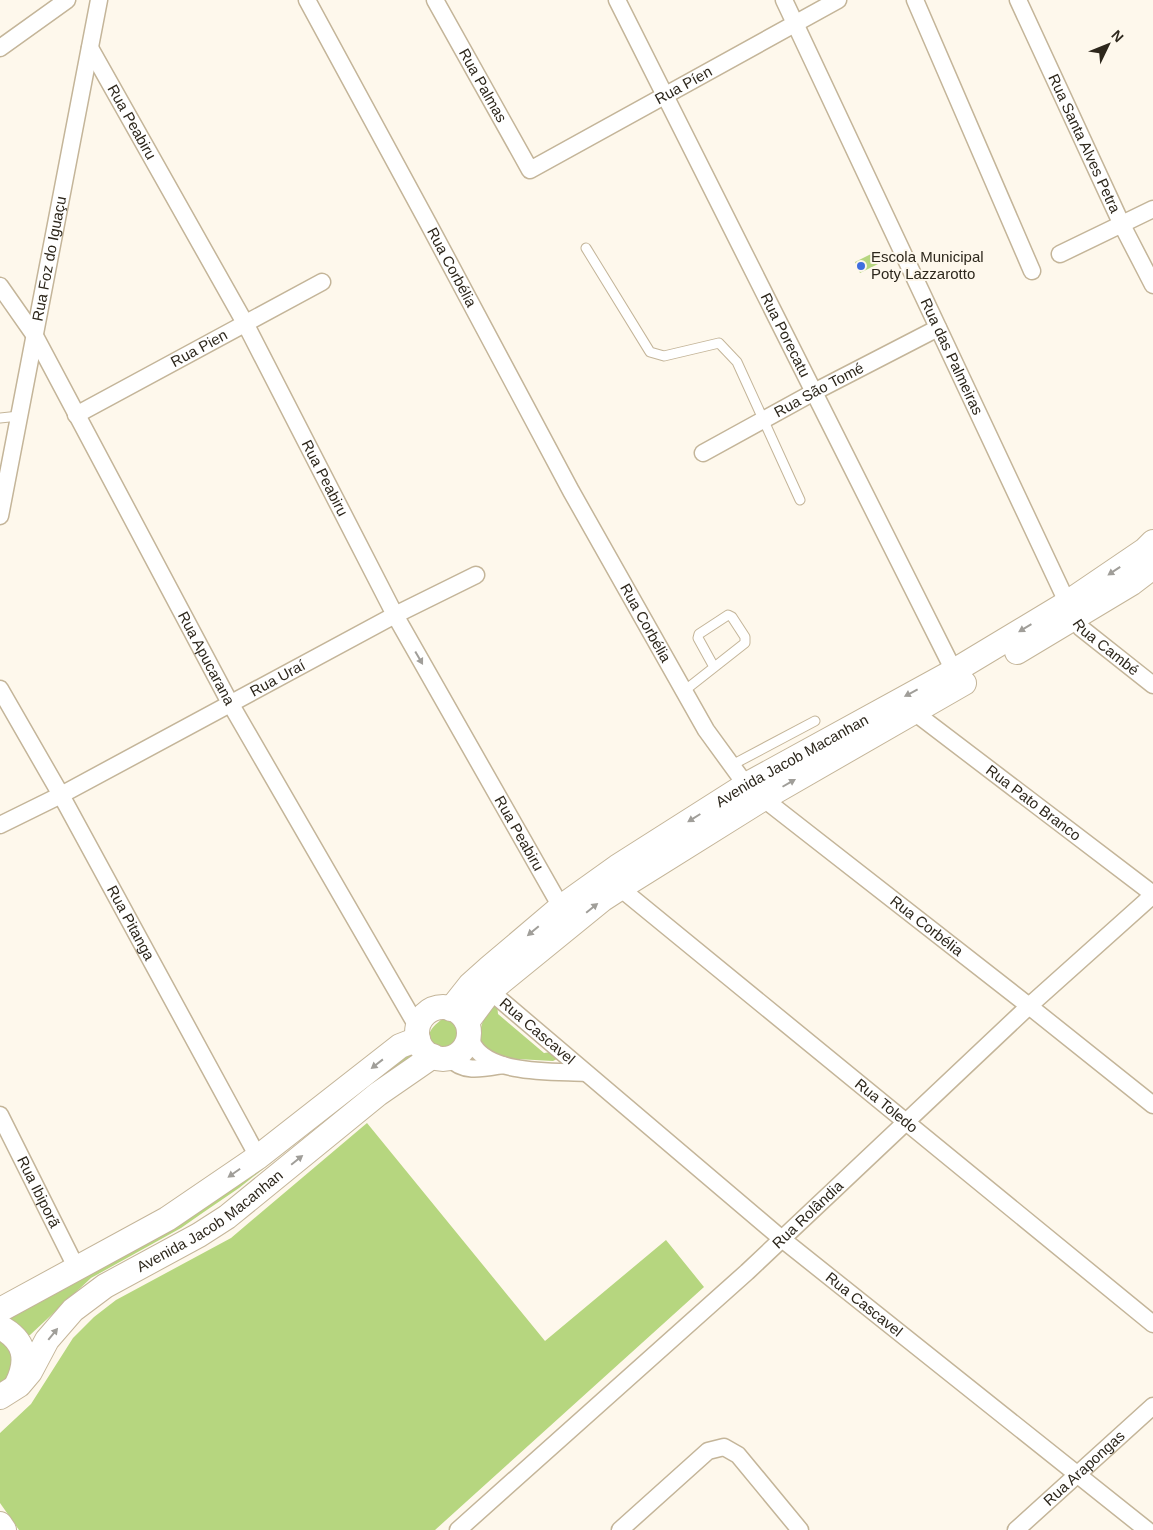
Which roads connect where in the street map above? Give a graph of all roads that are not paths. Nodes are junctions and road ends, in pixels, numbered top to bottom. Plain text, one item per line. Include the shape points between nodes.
1 (67, 0) edge
2 (99, 0) edge
3 (307, 0) edge
4 (435, 0) edge
5 (617, 0) edge
6 (784, 0) edge
7 (838, 0) edge
8 (915, 0) edge
9 (1018, 0) edge
10 (795, 23) junction
11 (0, 48) edge
12 (90, 48) junction
13 (664, 95) junction
14 (530, 170) joint
15 (1153, 209) edge
16 (1122, 225) junction
17 (586, 248) dead end
18 (1060, 254) dead end
19 (1032, 270) dead end
20 (322, 282) dead end
21 (1153, 285) edge
22 (0, 286) edge
23 (245, 323) junction
24 (938, 328) junction
25 (35, 336) junction
26 (814, 392) junction
27 (76, 415) junction
28 (19, 416) junction
29 (0, 418) edge
30 (764, 420) junction
31 (703, 453) dead end
32 (800, 500) dead end
33 (0, 516) edge
34 (1153, 542) edge
35 (1153, 567) edge
36 (476, 574) dead end
37 (1071, 611) junction
38 (395, 615) junction
39 (714, 667) junction
40 (954, 671) junction
41 (1153, 685) edge
42 (0, 689) edge
43 (684, 691) junction
44 (230, 703) junction
45 (914, 712) junction
46 (815, 720) dead end
47 (732, 765) junction
48 (755, 791) junction
49 (61, 795) junction
50 (0, 825) edge
51 (620, 888) junction
52 (1153, 895) edge
53 (561, 907) junction
54 (490, 991) junction
55 (1029, 1006) junction
56 (462, 1022) junction
57 (430, 1045) junction
58 (503, 1065) junction
59 (586, 1073) junction
60 (1153, 1105) edge
61 (0, 1115) edge
62 (905, 1122) junction
63 (258, 1157) junction
64 (782, 1239) junction
65 (77, 1269) junction
66 (0, 1310) edge
67 (1153, 1324) edge
68 (0, 1327) edge
69 (8, 1392) edge
70 (1153, 1406) edge
71 (1078, 1474) junction
72 (0, 1524) edge
73 (4, 1530) edge
74 (458, 1530) edge
75 (620, 1530) edge
76 (800, 1530) edge
77 (1016, 1530) edge
78 (1147, 1530) edge

1 - 11 street
2 - 12 street, Rua Foz do Iguaçu
3 - 43 street, Rua Corbélia via 571,491
4 - 14 street, Rua Palmas
5 - 13 street, Rua Porecatu
6 - 10 street, Rua das Palmeiras
7 - 10 street, Rua Píen
8 - 19 street
9 - 16 street, Rua Santa Alves Petra
10 - 13 street, Rua Píen
10 - 24 street, Rua das Palmeiras
12 - 23 street, Rua Peabiru
12 - 25 street, Rua Foz do Iguaçu
13 - 14 street, Rua Píen
13 - 26 street, Rua Porecatu
15 - 16 street
16 - 18 street
16 - 21 street, Rua Santa Alves Petra
17 - 30 lane via 650,352 664,356 719,343 737,362
20 - 23 street, Rua Pien
22 - 25 street, Rua Apucarana
23 - 27 street, Rua Pien
23 - 38 street, Rua Peabiru
24 - 26 street, Rua São Tomé
24 - 37 street, Rua das Palmeiras
25 - 27 street, Rua Apucarana
25 - 28 street, Rua Foz do Iguaçu
26 - 30 street, Rua São Tomé
26 - 40 street, Rua Porecatu
27 - 44 street, Rua Apucarana
28 - 29 lane
28 - 33 street, Rua Foz do Iguaçu
30 - 31 street, Rua São Tomé
30 - 32 lane
34 -> 37 main road, Avenida Jacob Macanhan
35 - 37 main road, Avenida Jacob Macanhan via 1132,583
36 - 38 street, Rua Uraí
37 -> 40 main road, Avenida Jacob Macanhan
37 - 41 street, Rua Cambé via 1081,628
37 - 45 main road, Avenida Jacob Macanhan
38 - 44 street, Rua Uraí
38 -> 53 street, Rua Peabiru
39 - 39 lane via 745,643 745,638 728,615 699,634 698,638
39 - 43 lane
40 -> 48 main road, Avenida Jacob Macanhan via 908,695
42 - 49 street, Rua Pitanga
43 - 47 street, Rua Corbélia via 706,730
44 - 49 street, Rua Uraí
44 - 57 street, Rua Apucarana
48 -> 45 main road, Avenida Jacob Macanhan
45 - 52 street, Rua Pato Branco
46 - 47 lane
47 - 48 street, Rua Corbélia
48 - 51 main road, Avenida Jacob Macanhan
48 -> 53 main road, Avenida Jacob Macanhan via 617,867
48 - 55 street, Rua Corbélia
49 - 50 street, Rua Uraí
49 - 63 street, Rua Pitanga
54 -> 51 main road, Avenida Jacob Macanhan
51 - 62 street, Rua Toledo
52 - 55 street, Rua Rolândia
53 -> 56 main road, Avenida Jacob Macanhan via 470,985
54 - 56 main road, Avenida Jacob Macanhan
54 - 59 street, Rua Cascavel
55 - 60 street, Rua Corbélia
55 - 62 street, Rua Rolândia
56 - 57 main road via 464,1048 458,1054
56 - 57 main road via 437,1008 428,1012 421,1019
56 - 58 street, Rua Cascavel via 474,1047
57 - 58 street, Rua Cascavel via 461,1068
57 -> 63 main road, Avenida Jacob Macanhan via 400,1046
69 -> 57 main road, Avenida Jacob Macanhan via 30,1372 47,1340 73,1310 105,1286 227,1217 378,1094
58 - 59 street, Rua Cascavel via 522,1070
59 - 64 street, Rua Cascavel
61 - 65 street, Rua Ibiporã
62 - 64 street, Rua Rolândia
62 - 67 street, Rua Toledo
63 -> 65 main road, Avenida Jacob Macanhan via 167,1219
64 - 71 street, Rua Cascavel
64 - 74 street, Rua Rolândia
65 - 66 main road, Avenida Jacob Macanhan
68 - 69 main road via 11,1333 20,1344 24,1358 22,1373
70 - 71 street, Rua Arapongas
71 - 77 street, Rua Arapongas
71 - 78 street, Rua Cascavel
72 - 73 main road
75 - 76 street via 708,1452 724,1447 738,1455

